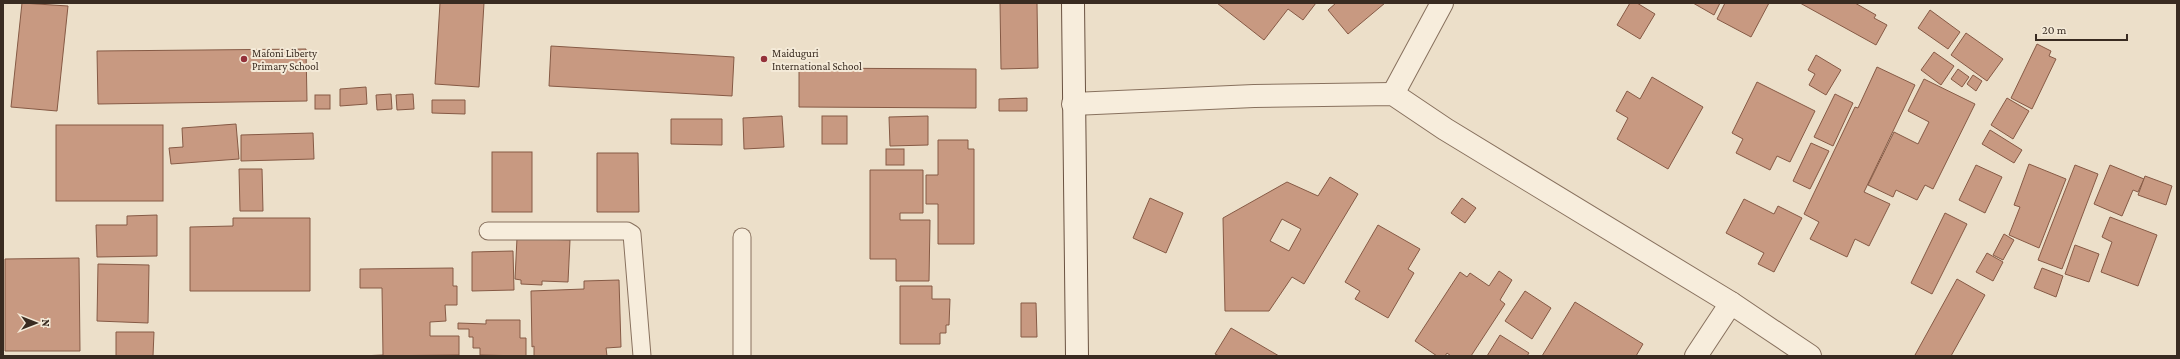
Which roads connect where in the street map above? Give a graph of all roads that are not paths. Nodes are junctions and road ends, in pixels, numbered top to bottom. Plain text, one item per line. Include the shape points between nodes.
1 (1073, 3) edge
2 (1442, 3) edge
3 (1394, 94) junction
4 (1073, 104) junction
5 (488, 231) dead end
6 (742, 237) dead end
7 (1731, 303) junction
8 (642, 356) edge
9 (742, 356) edge
10 (1077, 356) edge
11 (1696, 356) edge
12 (1810, 356) edge

1 - 4 street
2 - 3 street
3 - 4 street via 1254,96
3 - 7 street via 1445,129
4 - 10 street
5 - 8 lane via 627,231 632,234
6 - 9 lane
7 - 11 street
7 - 12 street

